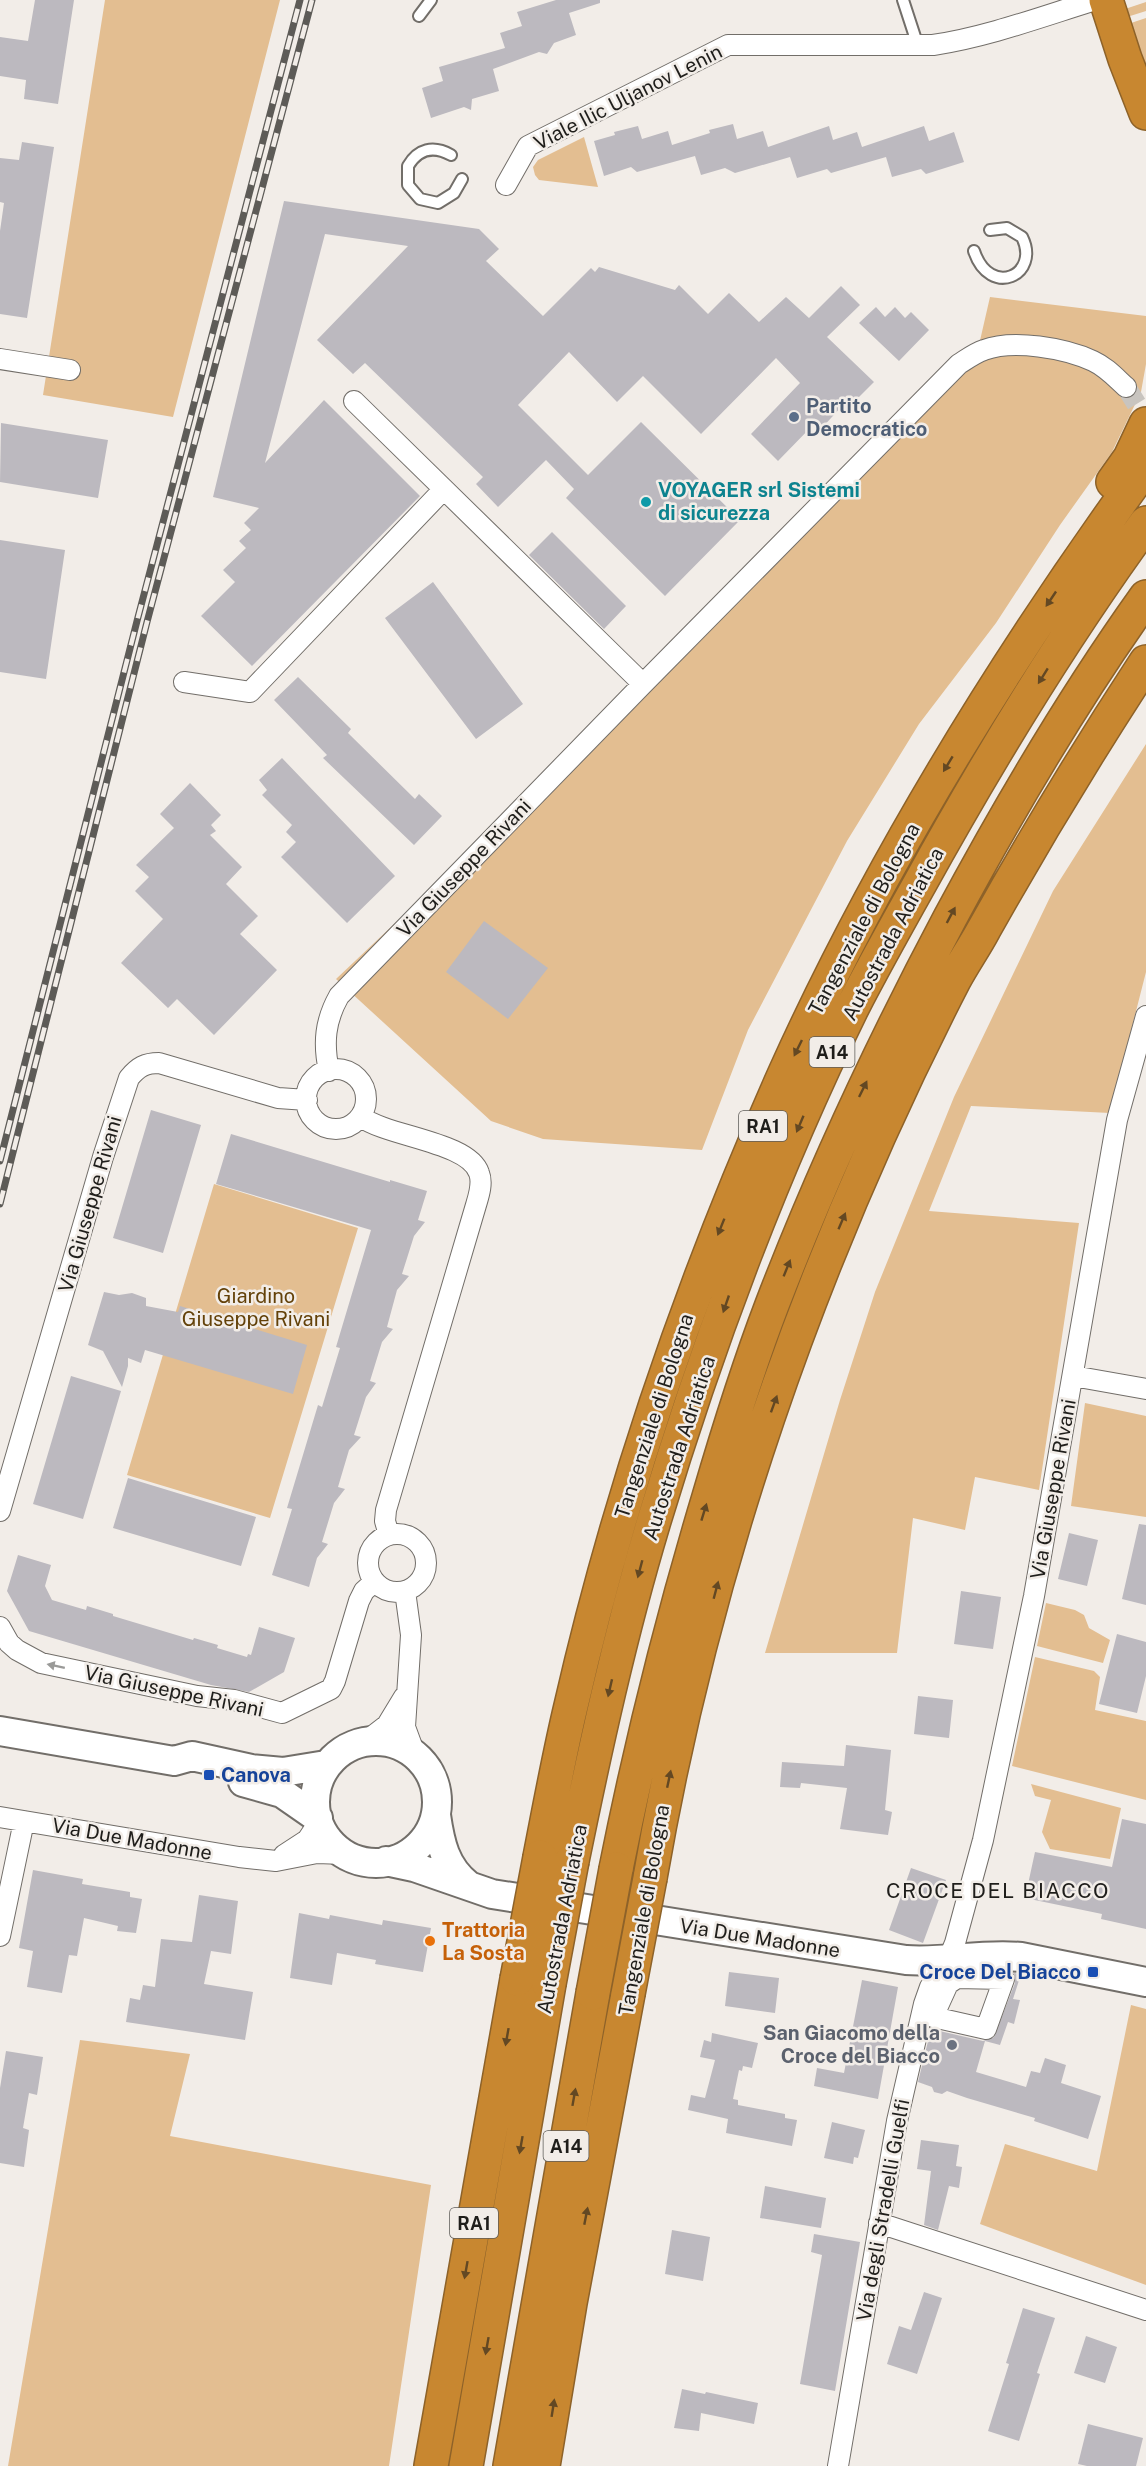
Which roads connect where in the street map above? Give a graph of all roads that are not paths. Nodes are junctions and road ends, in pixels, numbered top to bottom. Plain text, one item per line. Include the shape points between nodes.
1 (431, 0) edge
2 (903, 0) edge
3 (1098, 1) edge
4 (418, 16) dead end
5 (918, 46) junction
6 (1146, 112) edge
7 (451, 155) dead end
8 (462, 179) dead end
9 (506, 185) dead end
10 (990, 230) dead end
11 (974, 251) dead end
12 (0, 358) edge
13 (70, 370) dead end
14 (1124, 386) tunnel mouth
15 (354, 401) dead end
16 (1146, 424) edge
17 (1146, 466) edge
18 (443, 490) junction
19 (1146, 523) edge
20 (1074, 566) junction
21 (1146, 597) edge
22 (1146, 662) edge
23 (184, 682) dead end
24 (643, 684) junction
25 (1146, 690) edge
26 (1046, 819) junction
27 (1146, 1016) edge
28 (329, 1071) junction
29 (307, 1100) junction
30 (361, 1118) junction
31 (1073, 1376) junction
32 (1146, 1389) edge
33 (0, 1511) edge
34 (388, 1535) junction
35 (374, 1582) junction
36 (405, 1591) junction
37 (3, 1640) edge
38 (405, 1695) junction
39 (0, 1731) edge
40 (365, 1742) junction
41 (416, 1757) junction
42 (174, 1761) junction
43 (326, 1765) junction
44 (436, 1815) junction
45 (0, 1817) edge
46 (318, 1820) junction
47 (24, 1821) junction
48 (344, 1854) junction
49 (556, 1859) junction
50 (264, 1860) junction
51 (386, 1861) junction
52 (468, 1885) junction
53 (0, 1936) edge
54 (948, 1960) junction
55 (533, 1981) junction
56 (1146, 1982) edge
57 (879, 2223) junction
58 (1146, 2310) edge
59 (431, 2466) edge
60 (465, 2466) edge
61 (510, 2466) edge
62 (543, 2466) edge
63 (838, 2466) edge

1 - 4 lane
2 - 5 lane
3 - 5 street, Viale Ilic Uljanov Lenin via 961,41
3 - 6 highway
5 - 9 street, Viale Ilic Uljanov Lenin via 728,45 528,146
7 - 8 lane via 436,149 420,152 408,166 408,185 420,199 438,203 454,193
10 - 11 lane via 1007,228 1022,237 1027,254 1021,269 1008,277 992,276 980,266
12 - 13 street
14 - 24 street, Via Giuseppe Rivani via 1066,360 1007,355 984,362 938,386
15 - 18 street
16 - 20 highway via 1130,458 1089,517
17 - 20 highway, Tangenziale di Bologna / RA1
18 - 23 street via 250,692
18 - 24 street
19 -> 49 highway, Autostrada Adriatica / A14 via 1089,602 958,814 852,1008 772,1188 728,1300 652,1525
20 -> 49 highway, Tangenziale di Bologna / RA1 via 991,693 862,918 791,1060 701,1276 621,1513 571,1706
61 -> 21 highway, A14, bridge via 630,1798 665,1650 736,1406 809,1215 889,1036 996,832
22 - 26 highway, Tangenziale di Bologna
24 - 28 street, Via Giuseppe Rivani via 339,996 326,1024
25 - 26 highway via 1076,791
62 -> 26 highway, Tangenziale di Bologna, bridge via 570,2303 676,1746 724,1558 803,1320 842,1223 955,977
27 - 31 street, Via Giuseppe Rivani via 1117,1120
28 - 29 street via 312,1082
28 - 30 street via 343,1070 361,1082 366,1100
29 - 30 street via 312,1116 326,1127 344,1128
29 - 33 street, Via Giuseppe Rivani via 278,1098 159,1063 147,1063 129,1078
30 - 34 street via 462,1153 476,1167 481,1180 386,1510
31 - 32 street
31 - 54 street, Via Giuseppe Rivani via 994,1790
34 - 35 street via 369,1552
34 - 36 street via 399,1534 417,1542 426,1560 421,1579
35 - 36 street via 386,1590
35 -> 37 street, Via Giuseppe Rivani via 359,1601 331,1689 286,1713 41,1663
36 - 38 street via 411,1635
38 - 40 street via 387,1725
38 - 41 street via 405,1726
39 - 42 main road
40 - 41 main road via 397,1745
40 - 43 main road via 349,1747
41 - 44 main road via 431,1778
42 - 43 main road via 192,1756 283,1772
42 - 46 main road via 187,1771 273,1789 290,1797
43 - 46 main road via 316,1790
44 - 51 main road via 419,1844
44 - 52 main road via 445,1857
45 - 47 street, Via Due Madonne
46 - 48 main road via 326,1836
46 - 50 street, Via Due Madonne via 297,1849
47 - 50 street, Via Due Madonne
47 - 53 street
48 - 50 street, Via Due Madonne via 317,1853
48 - 51 main road via 359,1861
49 - 55 highway, Autostrada Adriatica / A14, bridge
51 - 52 main road, Via Due Madonne
52 - 54 main road, Via Due Madonne via 492,1894 676,1925 906,1960
54 - 56 main road, Via Due Madonne via 1003,1955
54 - 57 street, Via degli Stradelli Guelfi via 924,2004
55 -> 59 highway, RA1
55 -> 60 highway, Autostrada Adriatica / A14
57 - 58 street
57 - 63 street, Via degli Stradelli Guelfi

